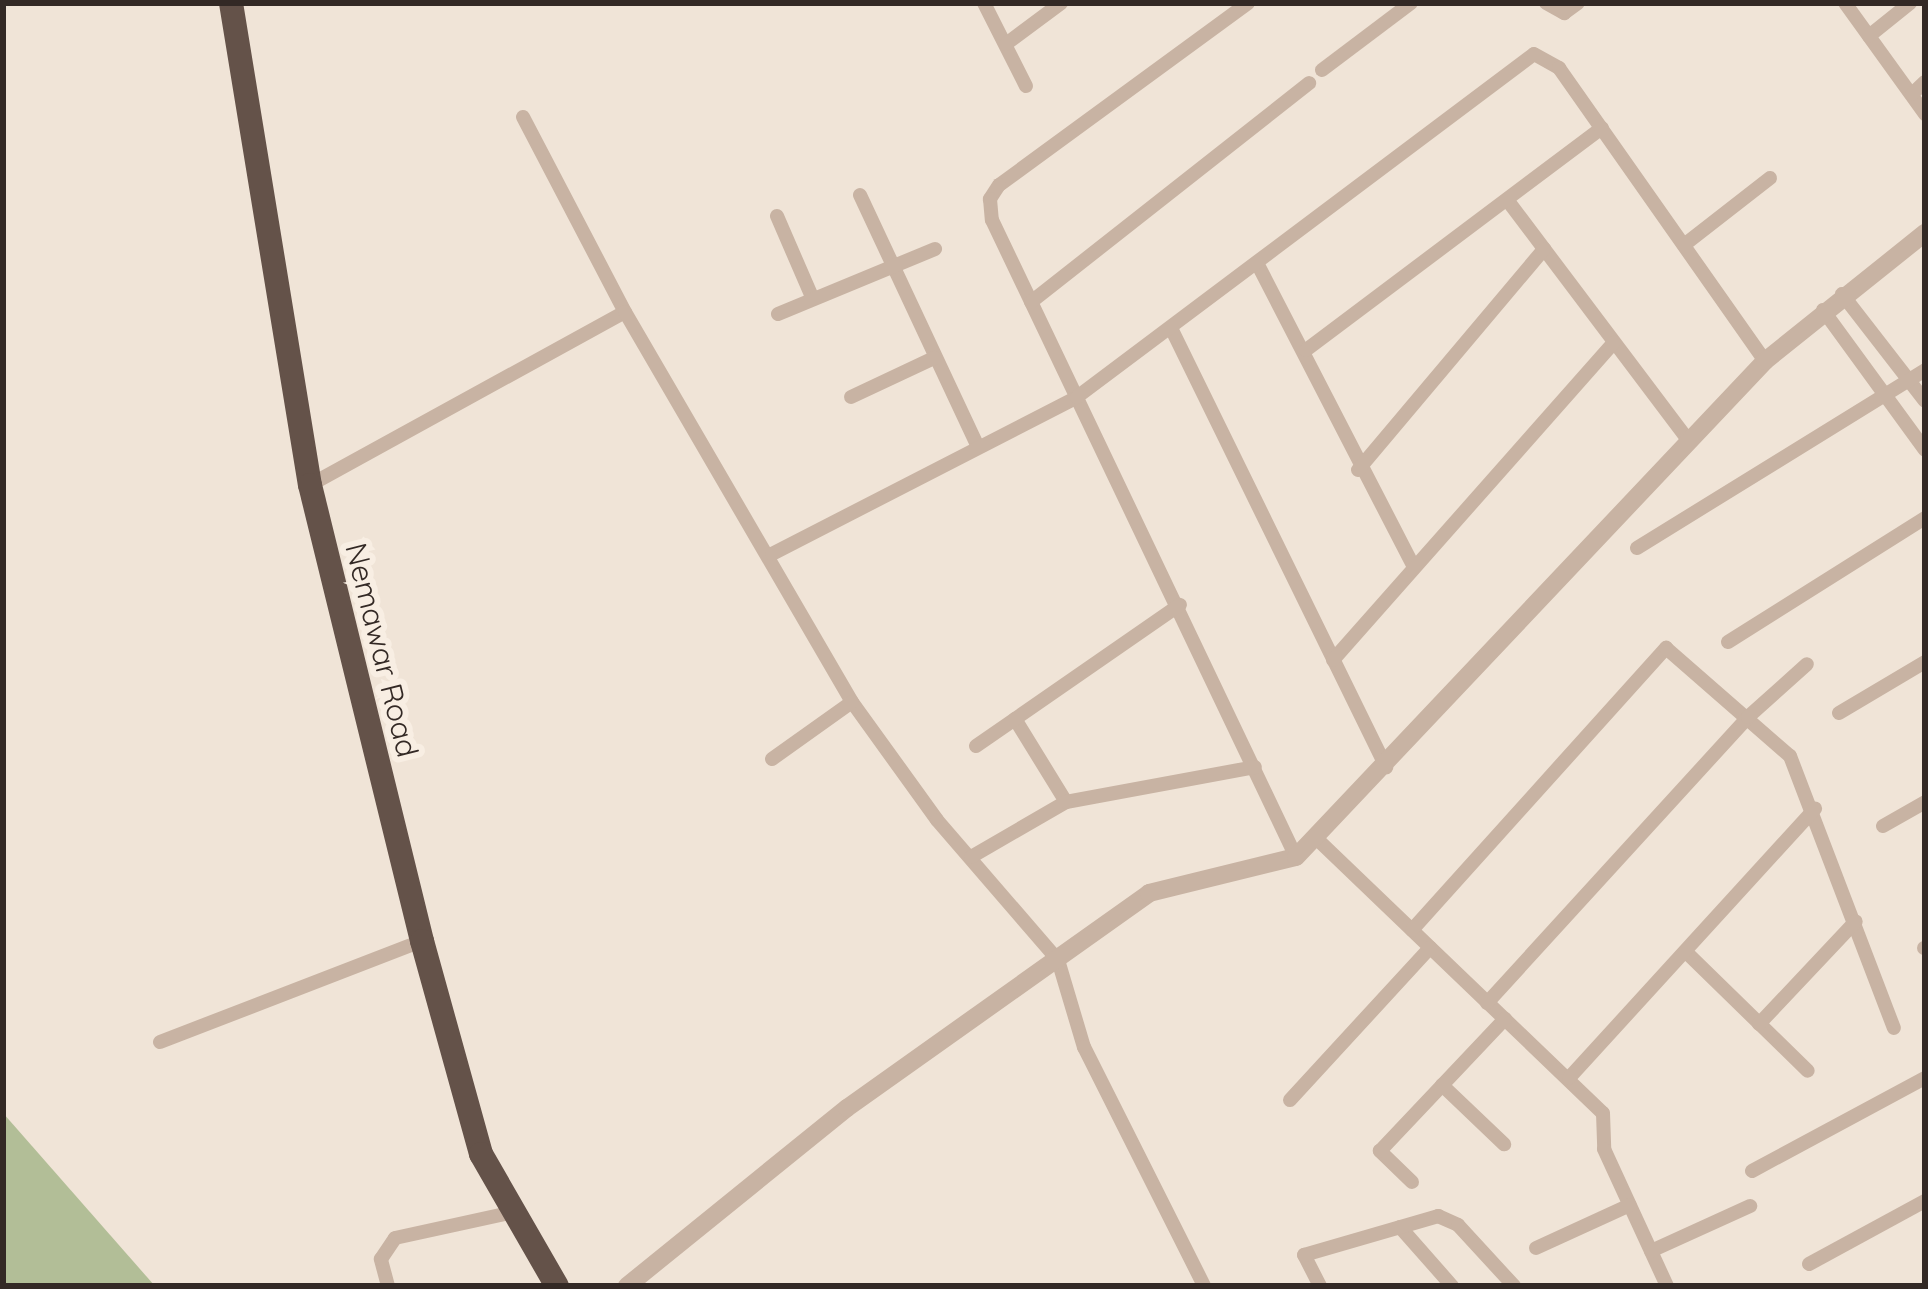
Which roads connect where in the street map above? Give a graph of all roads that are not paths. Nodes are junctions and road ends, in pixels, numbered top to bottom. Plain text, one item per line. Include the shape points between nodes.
1 (231, 3) edge
2 (984, 3) edge
3 (1060, 3) edge
4 (1248, 3) edge
5 (1411, 3) edge
6 (1546, 3) edge
7 (1578, 3) edge
8 (1845, 3) edge
9 (1910, 3) edge
10 (1869, 36) junction
11 (1006, 44) junction
12 (1322, 70) dead end
13 (1925, 82) edge
14 (1309, 83) dead end
15 (1026, 86) dead end
16 (1912, 94) junction
17 (1925, 114) edge
18 (523, 117) dead end
19 (1602, 128) junction
20 (1770, 178) dead end
21 (860, 195) dead end
22 (1508, 201) junction
23 (777, 216) dead end
24 (1925, 233) edge
25 (1684, 245) junction
26 (935, 249) dead end
27 (1544, 249) junction
28 (1257, 263) junction
29 (890, 264) junction
30 (1842, 294) junction
31 (813, 299) junction
32 (1031, 302) junction
33 (1823, 310) junction
34 (625, 312) junction
35 (778, 314) dead end
36 (1172, 330) junction
37 (1614, 342) junction
38 (1306, 350) junction
39 (934, 358) junction
40 (1765, 361) junction
41 (1918, 374) edge
42 (1889, 391) junction
43 (1077, 397) junction
44 (851, 398) dead end
45 (1925, 401) edge
46 (1689, 441) junction
47 (978, 447) junction
48 (1925, 450) edge
49 (1358, 470) junction
50 (310, 485) junction
51 (1925, 518) edge
52 (1637, 548) dead end
53 (772, 554) junction
54 (1412, 562) junction
55 (1180, 605) junction
56 (1728, 643) dead end
57 (1333, 660) junction
58 (1925, 662) edge
59 (1807, 664) dead end
60 (852, 702) junction
61 (1839, 713) dead end
62 (1748, 717) junction
63 (1015, 719) junction
64 (976, 746) dead end
65 (772, 759) dead end
66 (1255, 767) junction
67 (1386, 767) junction
68 (1066, 802) junction
69 (1925, 802) edge
70 (1815, 809) junction
71 (1883, 826) dead end
72 (1317, 839) junction
73 (971, 857) junction
74 (1296, 857) junction
75 (1856, 921) junction
76 (1412, 930) junction
77 (422, 941) junction
78 (1430, 948) junction
79 (1686, 952) junction
80 (1058, 960) junction
81 (1487, 1003) junction
82 (1505, 1019) junction
83 (1759, 1024) junction
84 (1894, 1028) dead end
85 (160, 1042) dead end
86 (1808, 1071) dead end
87 (1569, 1078) junction
88 (1925, 1078) edge
89 (1442, 1085) junction
90 (1290, 1100) dead end
91 (1504, 1144) dead end
92 (1753, 1171) dead end
93 (1412, 1182) dead end
94 (1925, 1201) edge
95 (1630, 1205) junction
96 (1750, 1206) dead end
97 (510, 1213) junction
98 (1400, 1227) junction
99 (1536, 1248) dead end
100 (1651, 1251) junction
101 (1809, 1264) dead end
102 (388, 1286) edge
103 (557, 1286) edge
104 (627, 1286) edge
105 (1204, 1286) edge
106 (1320, 1286) edge
107 (1452, 1286) edge
108 (1514, 1286) edge
109 (1667, 1286) edge

1 - 50 highway, Nemawar Road
2 - 11 street
3 - 11 street
4 - 32 street via 999,185 992,220
5 - 12 street
6 - 7 street via 1564,13
8 - 10 street
9 - 10 street
10 - 16 street
11 - 15 street
13 - 16 street
14 - 32 street
16 - 17 street
18 - 34 street
19 - 22 street
19 - 25 street
19 - 28 street via 1549,58 1522,58
20 - 25 street
21 - 29 street
22 - 27 street
22 - 38 street
23 - 31 street
24 - 30 street
25 - 40 street
26 - 29 street
27 - 37 street
27 - 49 street
28 - 36 street
28 - 38 street
29 - 31 street
29 - 39 street
30 - 33 street
30 - 41 street
31 - 35 street
32 - 43 street
33 - 40 street
33 - 42 street
34 - 50 street
34 - 53 street
36 - 43 street
36 - 57 street
37 - 46 street
37 - 54 street
38 - 49 street
39 - 44 street
39 - 47 street
40 - 46 street
41 - 42 street
41 - 45 street
42 - 48 street
42 - 52 street
43 - 47 street
43 - 55 street
46 - 67 street
47 - 53 street
49 - 54 street
50 - 77 highway, Nemawar Road
51 - 56 street
53 - 60 street
54 - 57 street
55 - 63 street
55 - 66 street
57 - 67 street
58 - 61 street
59 - 62 street
60 - 65 street
60 - 73 street
62 - 70 street via 1790,756
62 - 76 street via 1666,648
62 - 81 street
63 - 64 street
63 - 68 street
66 - 68 street
66 - 74 street
67 - 72 street
68 - 73 street
69 - 71 street
70 - 75 street
70 - 79 street
72 - 74 street
72 - 76 street
73 - 80 street
74 - 80 street via 1170,881
75 - 83 street
75 - 84 street
76 - 78 street
77 - 85 street
77 - 97 highway, Nemawar Road via 481,1154
78 - 81 street
78 - 90 street
79 - 83 street
79 - 87 street
80 - 104 street via 847,1108
80 - 105 street via 1084,1047
81 - 82 street
82 - 87 street
82 - 89 street
83 - 86 street
87 - 95 street via 1603,1113 1604,1149
88 - 92 street
89 - 91 street
89 - 93 street via 1380,1151
94 - 101 street
95 - 99 street
95 - 100 street
96 - 100 street
97 - 102 street via 395,1238 381,1258
97 - 103 highway, Nemawar Road
98 - 106 street via 1304,1255
98 - 107 street
98 - 108 street via 1448,1217
100 - 109 street

